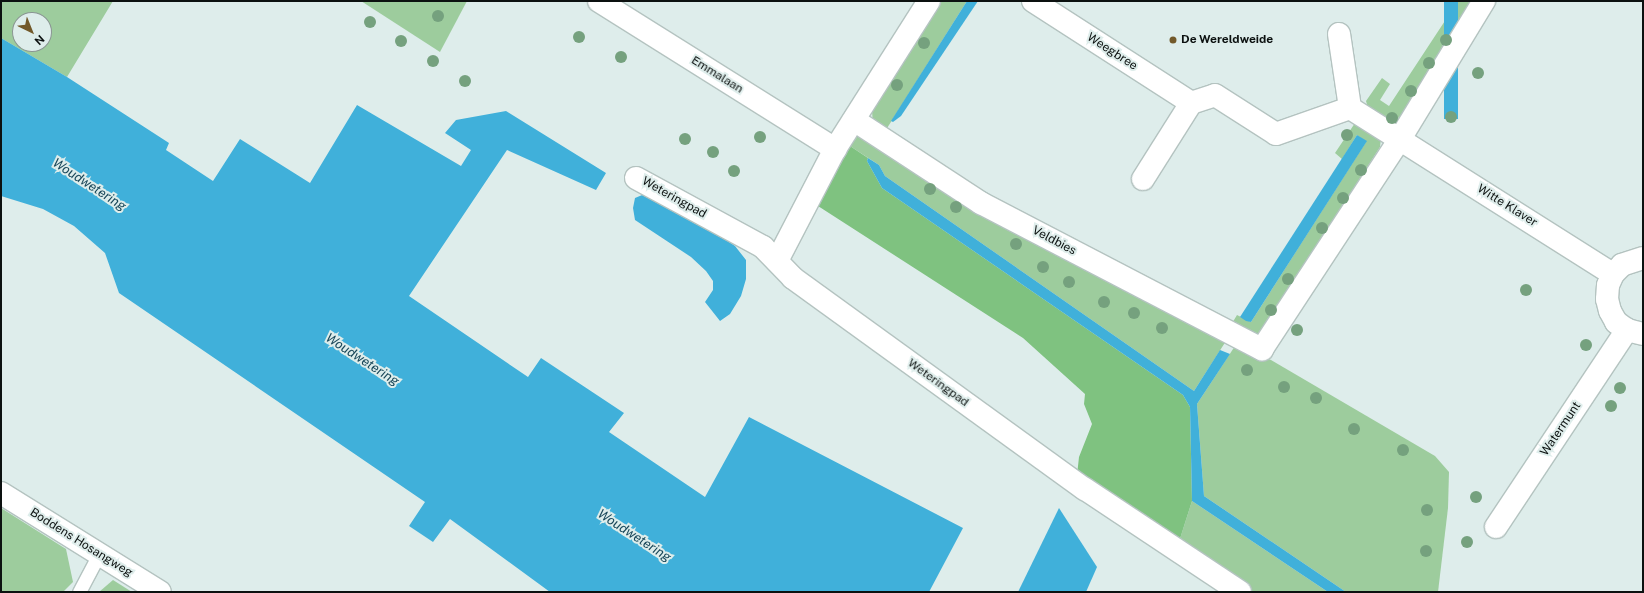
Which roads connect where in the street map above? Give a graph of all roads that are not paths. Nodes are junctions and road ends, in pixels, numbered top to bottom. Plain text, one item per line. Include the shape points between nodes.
1 (600, 1) edge
2 (929, 1) edge
3 (1033, 1) edge
4 (1484, 1) edge
5 (1339, 34) dead end
6 (1191, 102) junction
7 (1350, 108) junction
8 (854, 120) junction
9 (1400, 139) junction
10 (835, 149) junction
11 (636, 178) dead end
12 (1143, 179) dead end
13 (1643, 258) edge
14 (778, 259) junction
15 (1613, 274) junction
16 (1635, 332) edge
17 (1, 493) edge
18 (1496, 527) dead end
19 (99, 554) junction
20 (79, 592) edge
21 (160, 592) edge
22 (1240, 592) edge

1 - 10 street, Emmalaan
2 - 8 street
3 - 6 street, Weegbree
4 - 9 street
5 - 7 street
6 - 7 street via 1215,95 1276,134
6 - 12 street
7 - 9 street, Witte Klaver
8 - 9 street, Veldbies via 981,203 1262,349
8 - 10 street
9 - 15 street, Witte Klaver
10 - 14 street
11 - 14 street, Weteringpad via 763,247
13 - 15 street via 1622,265
14 - 22 street, Weteringpad via 793,278 1078,484
15 - 16 street via 1607,292 1610,311 1616,322
16 - 18 street, Watermunt
17 - 19 street, Boddens Hosangweg
19 - 20 lane
19 - 21 street, Boddens Hosangweg

